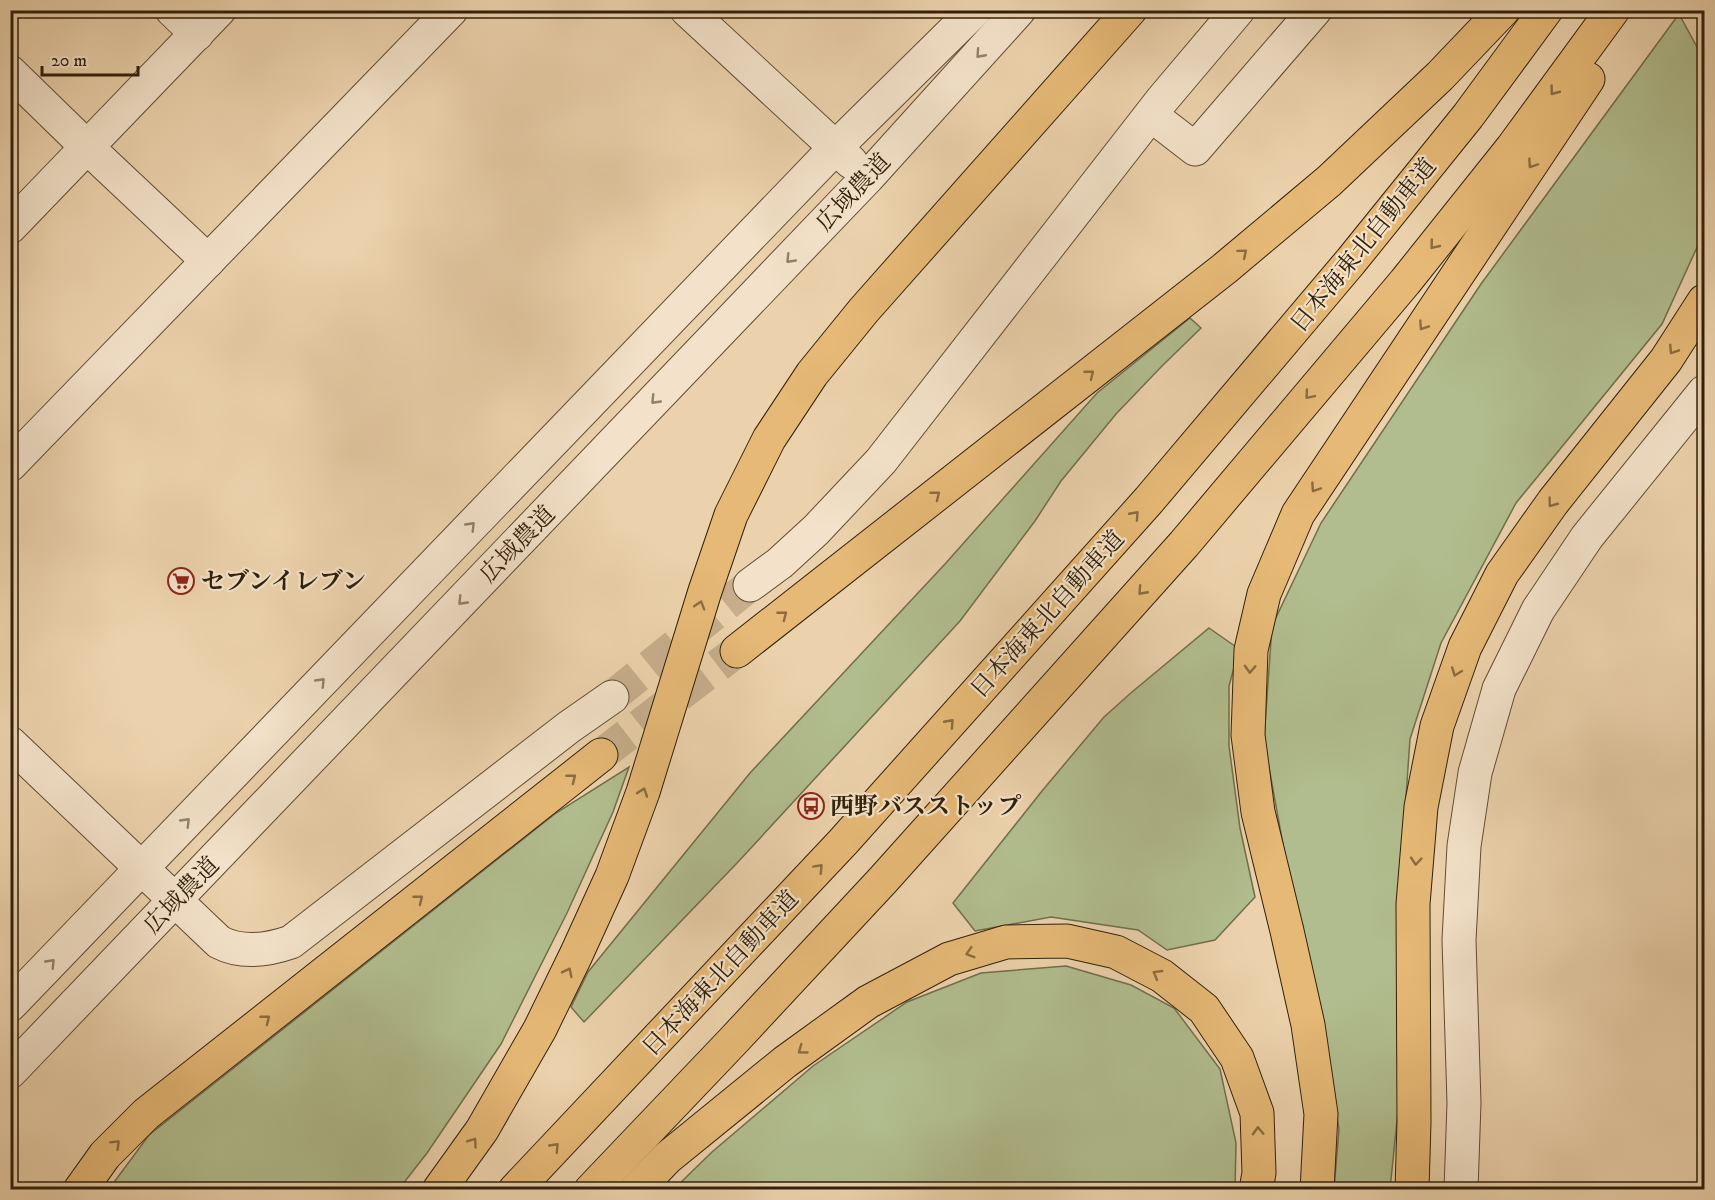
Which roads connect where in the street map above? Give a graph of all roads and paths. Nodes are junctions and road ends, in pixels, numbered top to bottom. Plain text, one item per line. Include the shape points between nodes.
1 (172, 10) edge
2 (219, 10) edge
3 (451, 10) edge
4 (687, 10) edge
5 (975, 10) edge
6 (1019, 10) edge
7 (1130, 10) edge
8 (1238, 10) edge
9 (1316, 10) edge
10 (1503, 10) edge
11 (1546, 10) edge
12 (1613, 10) edge
13 (1635, 10) edge
14 (196, 34) junction
15 (10, 72) edge
16 (1151, 115) junction
17 (87, 147) junction
18 (836, 147) junction
19 (868, 177) junction
20 (10, 227) edge
21 (208, 261) junction
22 (1704, 301) edge
23 (1704, 392) edge
24 (10, 465) edge
25 (750, 585) tunnel mouth
26 (737, 651) tunnel mouth
27 (612, 697) tunnel mouth
28 (10, 743) edge
29 (601, 755) tunnel mouth
30 (142, 868) junction
31 (175, 901) junction
32 (10, 1005) edge
33 (10, 1072) edge
34 (80, 1190) edge
35 (439, 1190) edge
36 (515, 1190) edge
37 (591, 1190) edge
38 (636, 1190) edge
39 (1256, 1190) edge
40 (1317, 1190) edge
41 (1413, 1190) edge
42 (1461, 1190) edge

1 - 14 street
2 - 14 street
3 - 21 street
4 - 18 street
5 - 18 street, 広域農道
6 -> 19 street, 広域農道
35 -> 7 highway via 482,1130 540,1029 607,886 643,792 731,515 769,439 812,374 864,310
8 - 16 street
9 - 16 street via 1194,149
26 -> 10 highway via 1224,269 1329,181
36 -> 11 highway, 日本海東北自動車道 via 843,842 1149,500 1358,252 1468,116
12 -> 37 highway via 1512,148 1405,282 1184,544 883,880
13 -> 40 highway via 1298,514 1264,594 1251,650 1248,735 1258,812 1308,1024 1321,1114
14 - 17 street
15 - 17 street
16 - 25 street via 881,461 816,530
17 - 20 street
17 - 21 street
18 - 19 street
30 -> 18 street, 広域農道
19 -> 31 street, 広域農道
21 - 24 street
22 -> 41 highway via 1666,360 1552,502 1502,574 1465,647 1437,726 1421,807 1413,903
23 - 42 street via 1587,537 1538,610 1499,689 1475,773 1464,846 1459,940 1464,1103
27 - 31 street via 291,942 250,950 231,948 219,942
28 - 30 street
34 -> 29 highway via 105,1155 146,1114
30 - 31 street
32 -> 30 street, 広域農道
31 - 33 street, 広域農道
39 -> 38 highway via 1257,1113 1237,1058 1204,1009 1162,976 1116,952 1067,941 1006,942 949,959 868,1002 785,1062 667,1158

